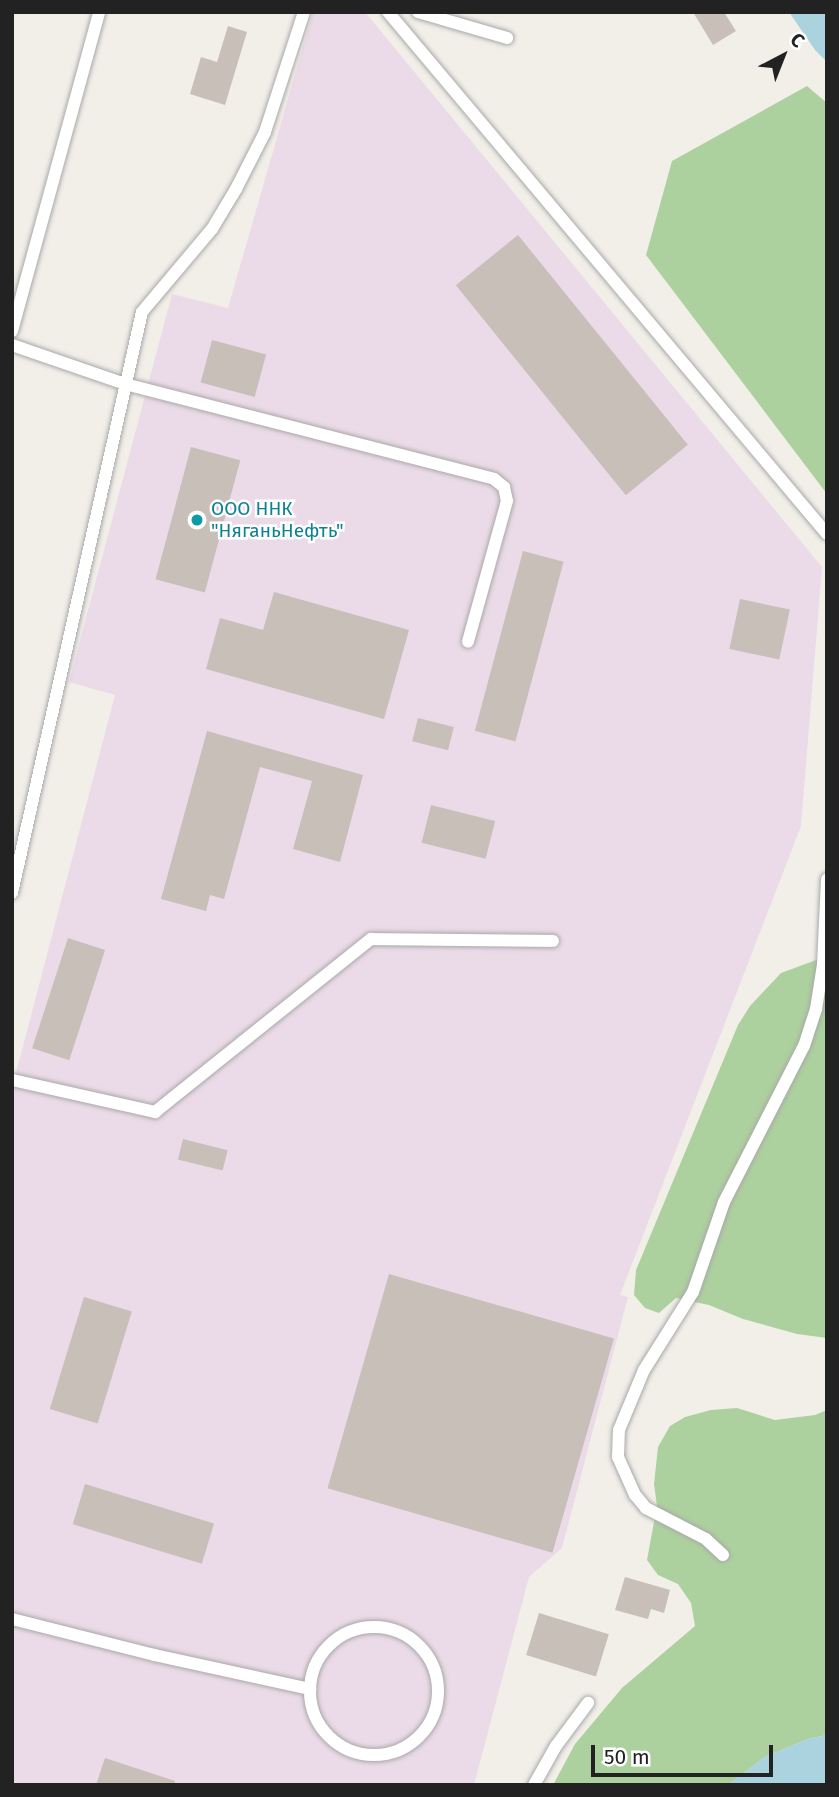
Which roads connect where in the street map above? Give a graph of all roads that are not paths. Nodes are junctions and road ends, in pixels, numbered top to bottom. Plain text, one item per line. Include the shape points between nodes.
1 (99, 12) edge
2 (304, 12) edge
3 (388, 12) edge
4 (418, 12) edge
5 (507, 38) dead end
6 (12, 331) edge
7 (12, 345) edge
8 (125, 384) junction
9 (827, 534) edge
10 (468, 642) dead end
11 (827, 879) edge
12 (12, 894) edge
13 (553, 941) dead end
14 (12, 1080) edge
15 (723, 1555) dead end
16 (12, 1619) edge
17 (310, 1689) junction
18 (589, 1703) dead end
19 (534, 1785) edge

1 - 6 lane
2 - 8 lane via 265,132 212,229 142,312
3 - 9 lane
4 - 5 lane
7 - 8 lane
8 - 10 lane via 494,479 504,488 507,501
8 - 12 lane
11 - 15 lane via 823,965 804,1046 724,1202 693,1292 644,1370 619,1430 618,1457 635,1495 646,1508 706,1538
13 - 14 lane via 371,939 155,1112
16 - 17 lane
17 - 17 lane via 320,1655 336,1639 356,1629 379,1627 400,1632 419,1645 432,1663 438,1685 436,1707 427,1728 411,1744 391,1754 369,1756 347,1750 328,1737 315,1719
18 - 19 lane

